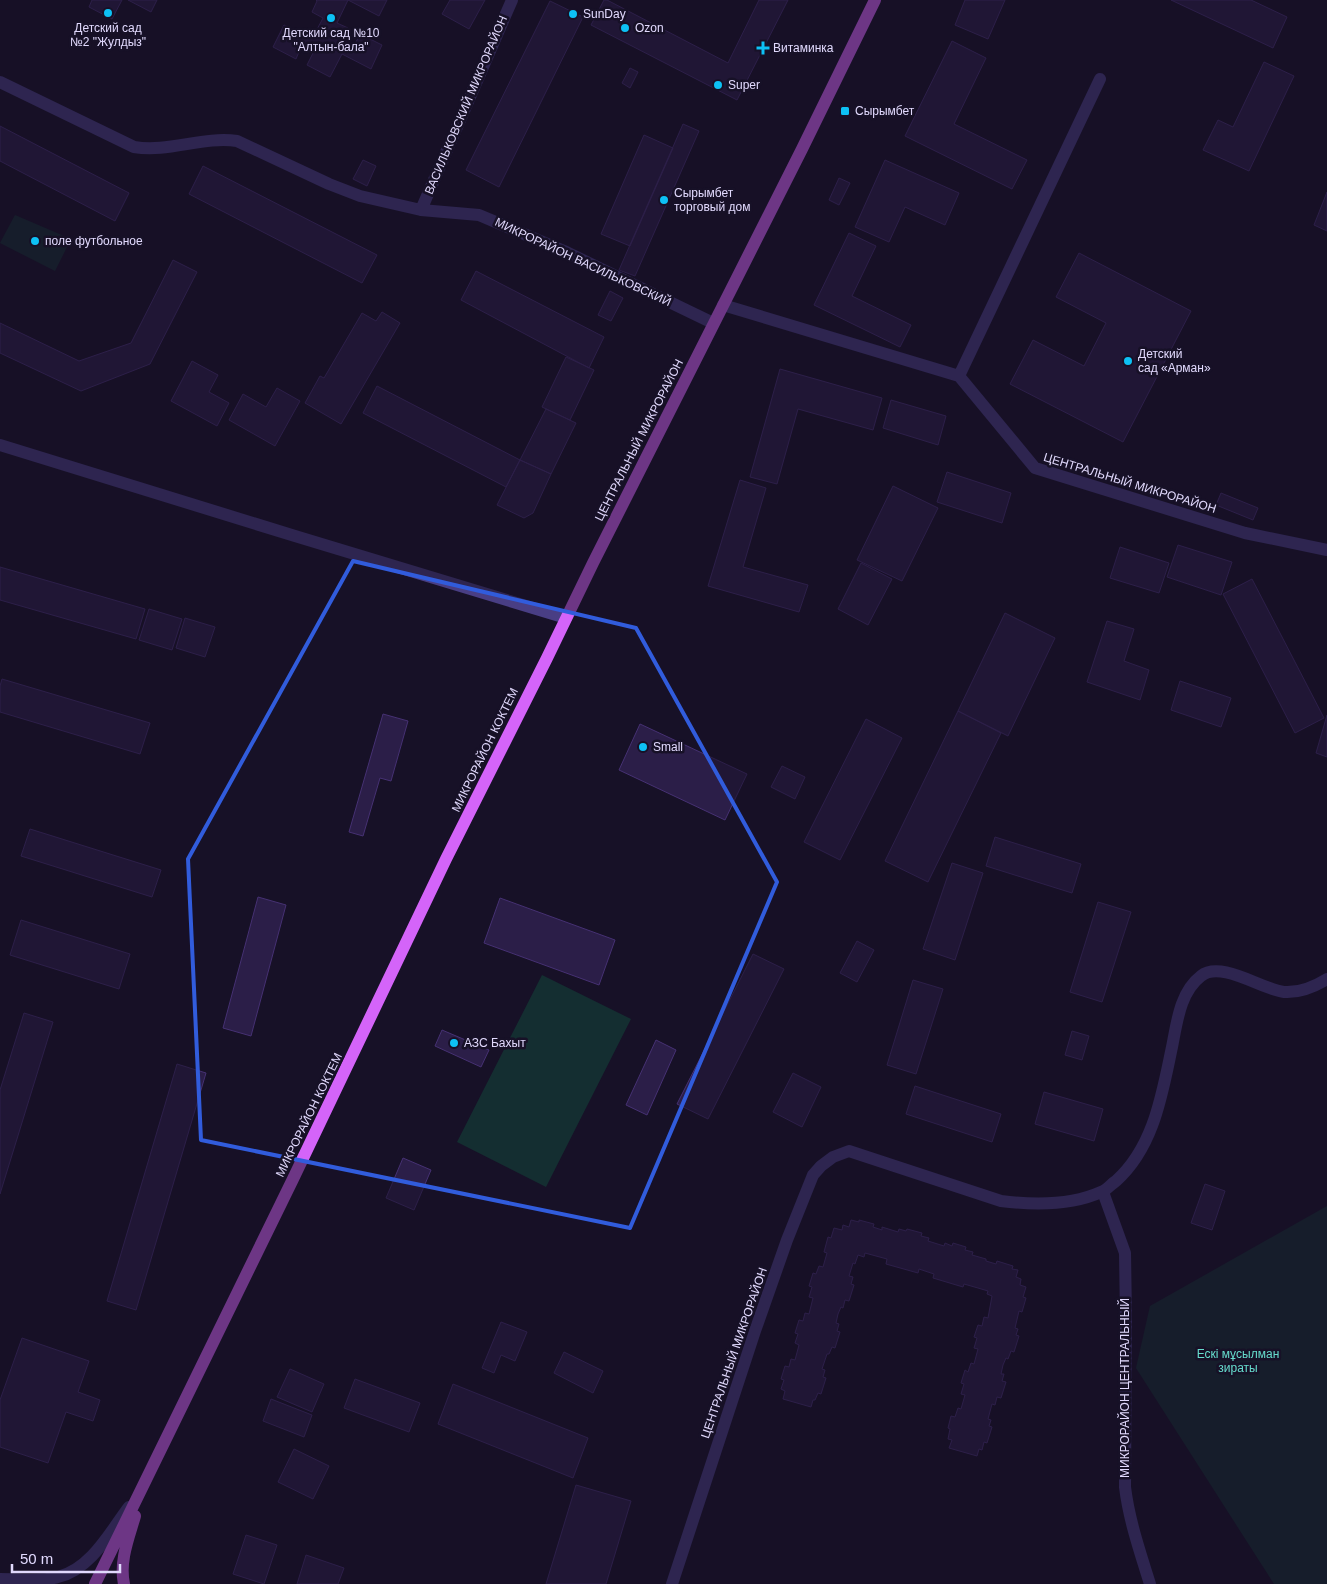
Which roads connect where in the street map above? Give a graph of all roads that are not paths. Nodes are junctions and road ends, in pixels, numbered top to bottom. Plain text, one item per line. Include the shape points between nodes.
1 (512, 0) edge
2 (875, 0) edge
3 (1100, 80) dead end
4 (0, 82) edge
5 (421, 210) junction
6 (723, 305) junction
7 (713, 323) junction
8 (959, 376) junction
9 (0, 445) edge
10 (1327, 550) edge
11 (566, 618) junction
12 (1327, 979) edge
13 (1103, 1192) junction
14 (143, 1487) junction
15 (0, 1579) edge
16 (95, 1584) edge
17 (124, 1584) edge
18 (672, 1584) edge
19 (1150, 1584) edge

1 - 5 street, ВАСИЛЬКОВСКИЙ МИКРОРАЙОН
2 - 6 main road, ЦЕНТРАЛЬНЫЙ МИКРОРАЙОН
3 - 8 street
4 - 5 street, МИКРОРАЙОН ВАСИЛЬКОВСКИЙ via 134,148 237,141 349,192
5 - 7 street, МИКРОРАЙОН ВАСИЛЬКОВСКИЙ via 479,215 564,251
6 - 7 main road, ЦЕНТРАЛЬНЫЙ МИКРОРАЙОН
6 - 8 street
7 - 11 main road, ЦЕНТРАЛЬНЫЙ МИКРОРАЙОН
8 - 10 street, ЦЕНТРАЛЬНЫЙ МИКРОРАЙОН via 1035,468 1245,533
9 - 11 street
11 - 14 main road, МИКРОРАЙОН КОКТЕМ
12 - 13 street via 1302,990 1283,992 1223,971 1204,974 1192,985 1183,1000 1158,1112 1136,1159
13 - 18 street, ЦЕНТРАЛЬНЫЙ МИКРОРАЙОН via 1066,1202 1022,1204 1001,1201 849,1151 833,1157 822,1166 814,1176 787,1240
13 - 19 street, МИКРОРАЙОН ЦЕНТРАЛЬНЫЙ via 1125,1253 1125,1487 1127,1508
14 - 15 street via 99,1547 79,1567 57,1578
14 - 16 main road, МИКРОРАЙОН КОКТЕМ
14 - 17 main road via 125,1553

